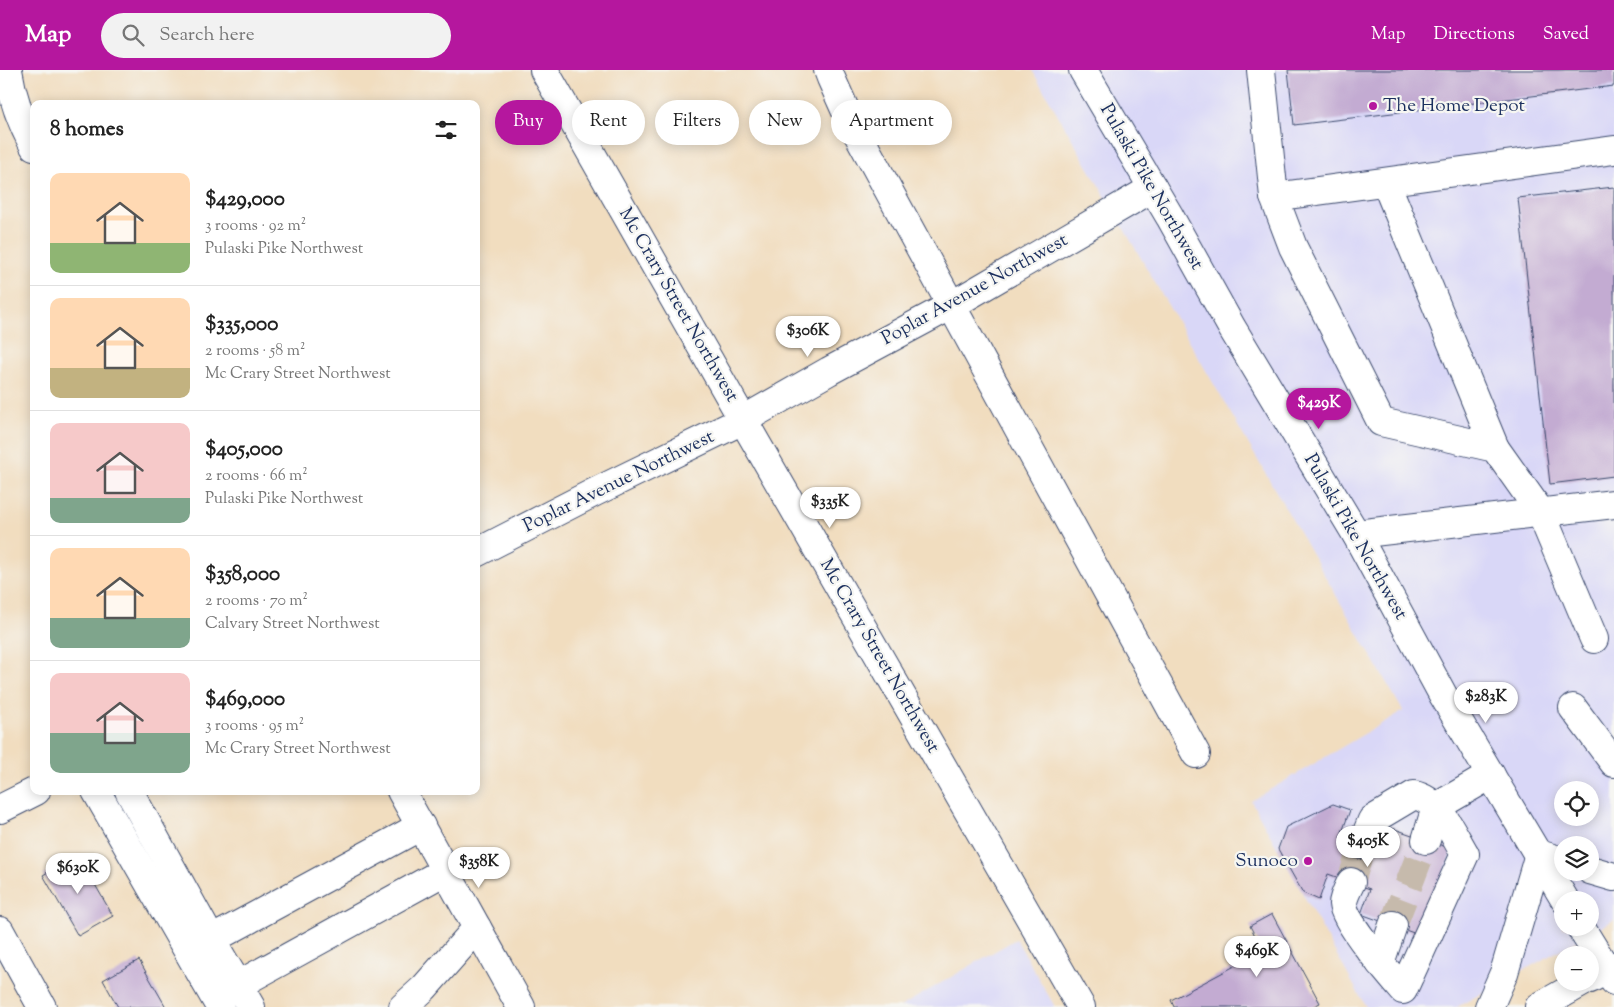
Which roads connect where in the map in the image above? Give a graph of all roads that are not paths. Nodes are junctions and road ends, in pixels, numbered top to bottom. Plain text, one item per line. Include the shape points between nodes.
1 (8, 70) edge
2 (544, 70) edge
3 (828, 70) edge
4 (1084, 70) edge
5 (1261, 70) edge
6 (30, 138) edge
7 (1614, 150) edge
8 (1386, 183) junction
9 (1153, 188) junction
10 (1274, 197) junction
11 (952, 305) junction
12 (743, 420) junction
13 (1495, 448) junction
14 (1614, 504) edge
15 (1541, 513) junction
16 (1356, 534) junction
17 (480, 551) edge
18 (1594, 639) dead end
19 (1574, 708) dead end
20 (1196, 754) dead end
21 (1614, 763) edge
22 (1491, 775) junction
23 (30, 794) edge
24 (98, 795) edge
25 (130, 795) edge
26 (403, 795) edge
27 (1436, 807) junction
28 (0, 809) edge
29 (421, 826) junction
30 (1426, 840) tunnel mouth
31 (1362, 845) tunnel mouth
32 (1551, 858) edge
33 (445, 871) junction
34 (1599, 873) edge
35 (1614, 877) edge
36 (1350, 882) tunnel mouth
37 (1562, 891) edge
38 (1393, 925) tunnel mouth
39 (477, 928) junction
40 (0, 932) edge
41 (1585, 936) edge
42 (212, 940) junction
43 (1380, 964) junction
44 (1606, 974) edge
45 (1567, 991) edge
46 (244, 996) edge
47 (1397, 998) edge
48 (516, 1005) edge
49 (42, 1007) edge
50 (220, 1007) edge
51 (403, 1007) edge
52 (1082, 1007) edge
53 (1489, 1007) edge
54 (1539, 1007) edge

1 - 6 main road via 10,86
2 - 12 main road, Mc Crary Street Northwest
3 - 11 main road via 848,116
4 - 9 main road, Pulaski Pike Northwest
5 - 10 main road
7 - 8 main road
8 - 10 main road
8 - 13 main road
9 - 11 main road, Poplar Avenue Northwest
9 - 16 main road, Pulaski Pike Northwest via 1232,328
10 - 13 main road via 1293,247 1381,422
11 - 12 main road, Poplar Avenue Northwest
11 - 20 main road
12 - 17 main road, Poplar Avenue Northwest
12 - 52 main road, Mc Crary Street Northwest
13 - 15 main road
14 - 15 main road
15 - 16 main road
15 - 18 main road
16 - 22 main road, Pulaski Pike Northwest via 1443,695
19 - 21 main road
22 - 27 main road
22 - 32 main road, Pulaski Pike Northwest
23 - 28 main road
24 - 50 main road
25 - 42 main road
26 - 29 main road
27 - 30 main road
27 - 31 main road via 1424,797 1414,795 1372,820
27 - 47 main road via 1465,854
29 - 33 main road
29 - 42 main road
32 - 37 main road, Pulaski Pike Northwest
32 - 53 main road
33 - 39 main road
33 - 46 main road
34 - 35 main road
36 - 43 main road via 1343,903 1347,914
38 - 43 main road
39 - 48 main road
39 - 51 main road
40 - 49 main road
41 - 44 main road
42 - 46 main road
43 - 47 main road
45 - 54 main road

